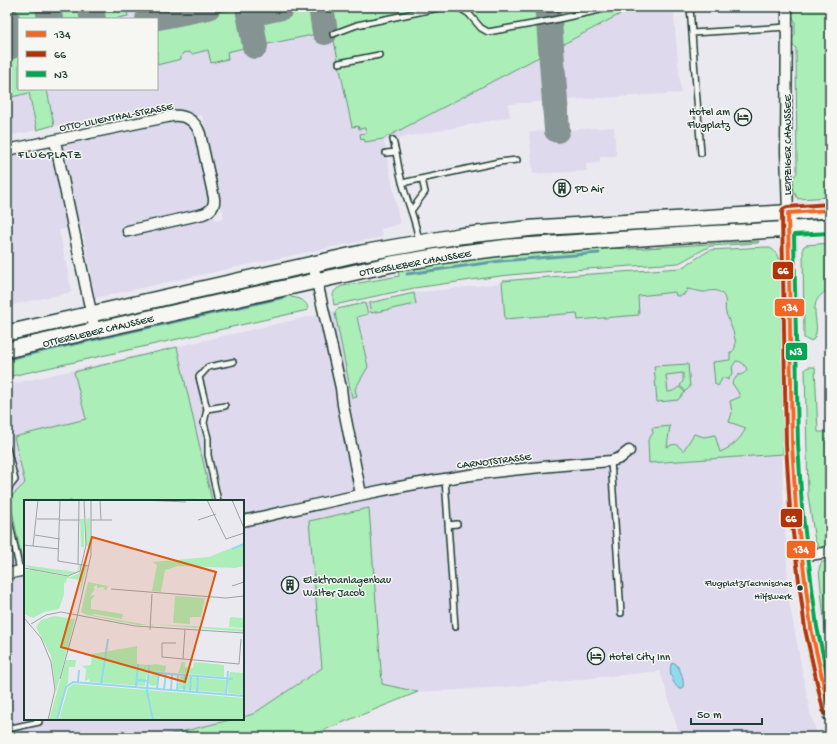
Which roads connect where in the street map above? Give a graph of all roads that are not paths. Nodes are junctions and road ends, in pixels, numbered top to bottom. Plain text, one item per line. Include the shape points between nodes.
1 (443, 7) edge
2 (458, 7) edge
3 (614, 7) edge
4 (690, 7) edge
5 (787, 7) edge
6 (787, 27) junction
7 (692, 33) junction
8 (333, 34) dead end
9 (379, 55) dead end
10 (339, 63) dead end
11 (56, 140) junction
12 (393, 140) dead end
13 (7, 150) edge
14 (396, 152) junction
15 (386, 153) dead end
16 (701, 153) dead end
17 (516, 160) dead end
18 (422, 179) junction
19 (402, 183) junction
20 (830, 210) edge
21 (411, 211) junction
22 (788, 213) junction
23 (830, 227) edge
24 (788, 229) junction
25 (128, 231) dead end
26 (419, 243) junction
27 (313, 264) junction
28 (316, 280) junction
29 (92, 314) junction
30 (95, 331) junction
31 (7, 333) edge
32 (7, 350) edge
33 (233, 362) dead end
34 (225, 406) dead end
35 (207, 410) junction
36 (7, 448) edge
37 (629, 451) dead end
38 (611, 461) junction
39 (445, 479) junction
40 (7, 490) edge
41 (361, 494) junction
42 (218, 500) edge
43 (7, 511) edge
44 (244, 521) edge
45 (457, 524) dead end
46 (448, 525) junction
47 (830, 552) edge
48 (802, 556) junction
49 (22, 571) edge
50 (7, 574) edge
51 (620, 613) dead end
52 (455, 627) dead end
53 (830, 713) edge
54 (39, 720) edge
55 (7, 729) edge

1 - 8 lane via 357,25
2 - 3 lane via 488,32
4 - 7 lane
5 - 6 street, LEIPZIGER CHAUSSEE
6 - 7 lane
6 - 22 street, LEIPZIGER CHAUSSEE
7 - 16 lane
9 - 10 lane
11 - 13 street, OTTO-LILIENTHAL-STRASSE
11 - 25 street, OTTO-LILIENTHAL-STRASSE via 176,116 191,120 199,129 214,198 213,208 203,214
11 - 29 street, OTTO-LILIENTHAL-STRASSE
12 - 14 lane
14 - 15 lane
14 - 19 lane
17 - 18 lane
18 - 19 lane
18 - 21 lane via 425,192
19 - 21 lane
20 - 22 main road, OTTERSLEBER CHAUSSEE
21 - 26 lane
22 - 24 main road, LEIPZIGER CHAUSSEE
22 - 26 main road, OTTERSLEBER CHAUSSEE via 534,228
23 - 24 main road, OTTERSLEBER CHAUSSEE
24 - 28 main road, OTTERSLEBER CHAUSSEE via 509,247 392,264
24 - 48 main road, LEIPZIGER CHAUSSEE via 793,457
26 - 27 main road, OTTERSLEBER CHAUSSEE
27 - 28 street
27 - 29 main road, OTTERSLEBER CHAUSSEE
28 - 30 main road, OTTERSLEBER CHAUSSEE
28 - 41 street via 341,388
29 - 30 street, OTTO-LILIENTHAL-STRASSE
29 - 31 main road, OTTERSLEBER CHAUSSEE
30 - 32 main road, OTTERSLEBER CHAUSSEE
33 - 35 lane via 208,367 200,377
34 - 35 lane
35 - 42 lane via 204,423
36 - 40 lane via 15,480
37 - 38 street, CARNOTSTRASSE
38 - 39 street, CARNOTSTRASSE via 534,467
38 - 51 lane
39 - 41 street, CARNOTSTRASSE
39 - 46 lane
41 - 44 street, CARNOTSTRASSE
43 - 49 lane
45 - 46 lane
46 - 52 lane
47 - 48 street
48 - 53 main road, LEIPZIGER CHAUSSEE via 813,640
49 - 50 street
54 - 55 lane

